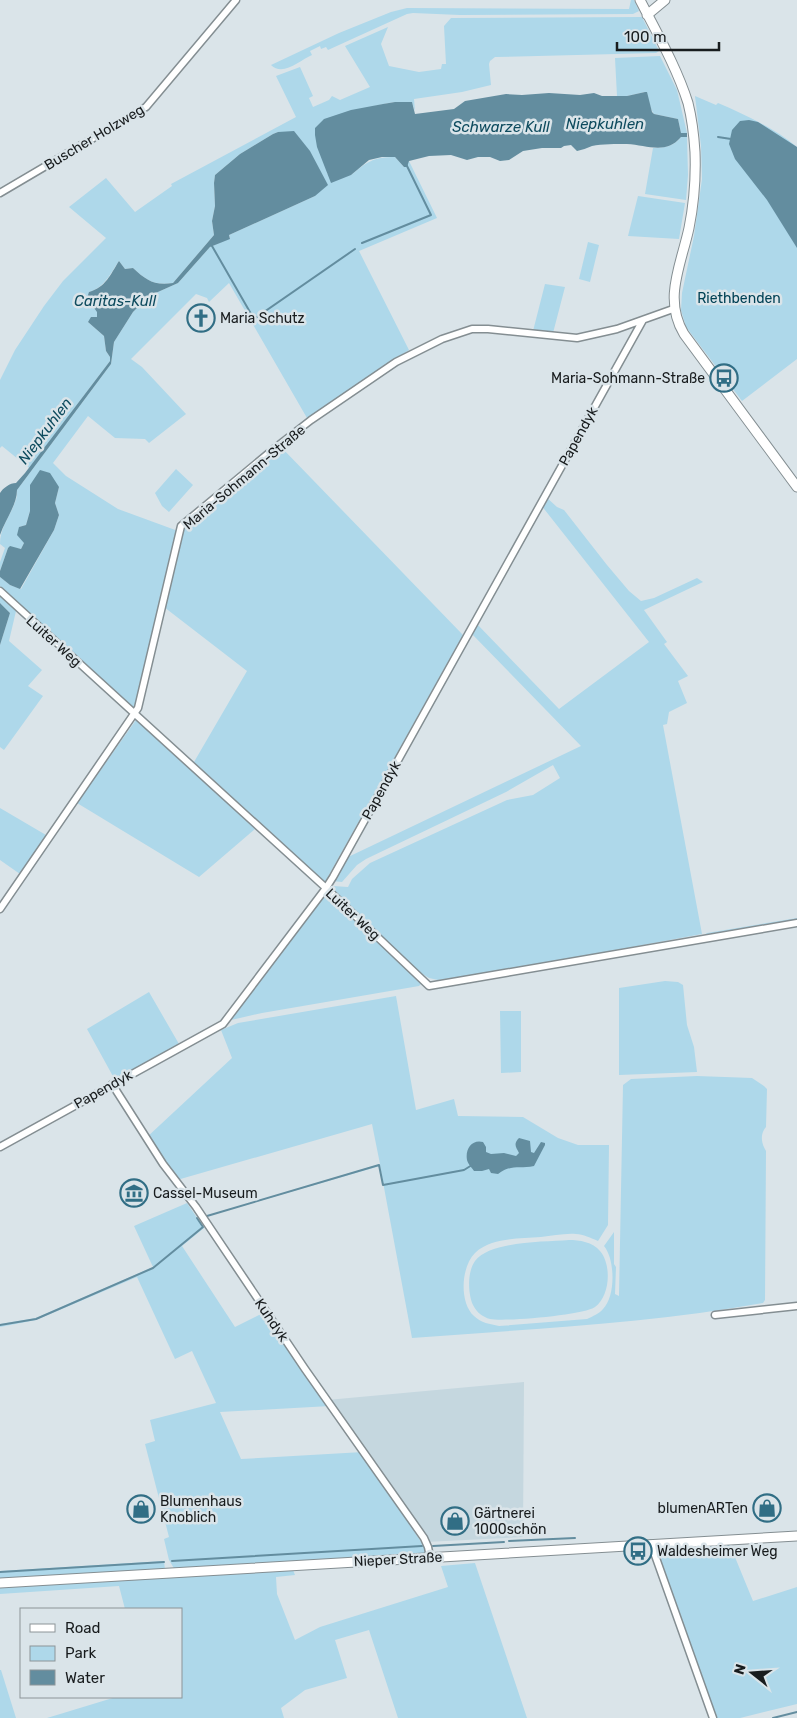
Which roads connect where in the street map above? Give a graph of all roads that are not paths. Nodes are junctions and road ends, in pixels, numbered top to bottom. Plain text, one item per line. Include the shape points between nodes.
1 (236, 0) edge
2 (640, 0) edge
3 (664, 0) edge
4 (647, 15) junction
5 (0, 193) edge
6 (673, 309) junction
7 (643, 320) junction
8 (797, 487) edge
9 (0, 592) edge
10 (135, 714) junction
11 (326, 888) junction
12 (0, 909) edge
13 (797, 923) edge
14 (112, 1084) junction
15 (0, 1147) edge
16 (797, 1306) edge
17 (715, 1315) dead end
18 (797, 1536) edge
19 (651, 1544) junction
20 (430, 1558) junction
21 (0, 1583) edge
22 (713, 1718) edge

1 - 5 street, Buscher Holzweg via 146,107
2 - 4 main road
3 - 4 main road
4 - 6 main road via 687,102 694,143 693,202
6 - 7 street, Maria-Sohmann-Straße
6 - 8 main road via 684,334
7 - 10 street, Maria-Sohmann-Straße via 577,338 472,329 442,339 396,362 311,420 181,526
7 - 11 street, Papendyk
9 - 10 street, Luiter Weg
10 - 11 street, Luiter Weg
10 - 12 street, Maria-Sohmann-Straße
11 - 13 street, Luiter Weg via 429,986
11 - 14 street, Papendyk via 223,1024
14 - 15 street, Papendyk
14 - 20 street, Kuhdyk via 163,1164 424,1538
16 - 17 street
18 - 19 main road, Nieper Straße
19 - 20 main road, Nieper Straße
19 - 22 street
20 - 21 main road, Nieper Straße

